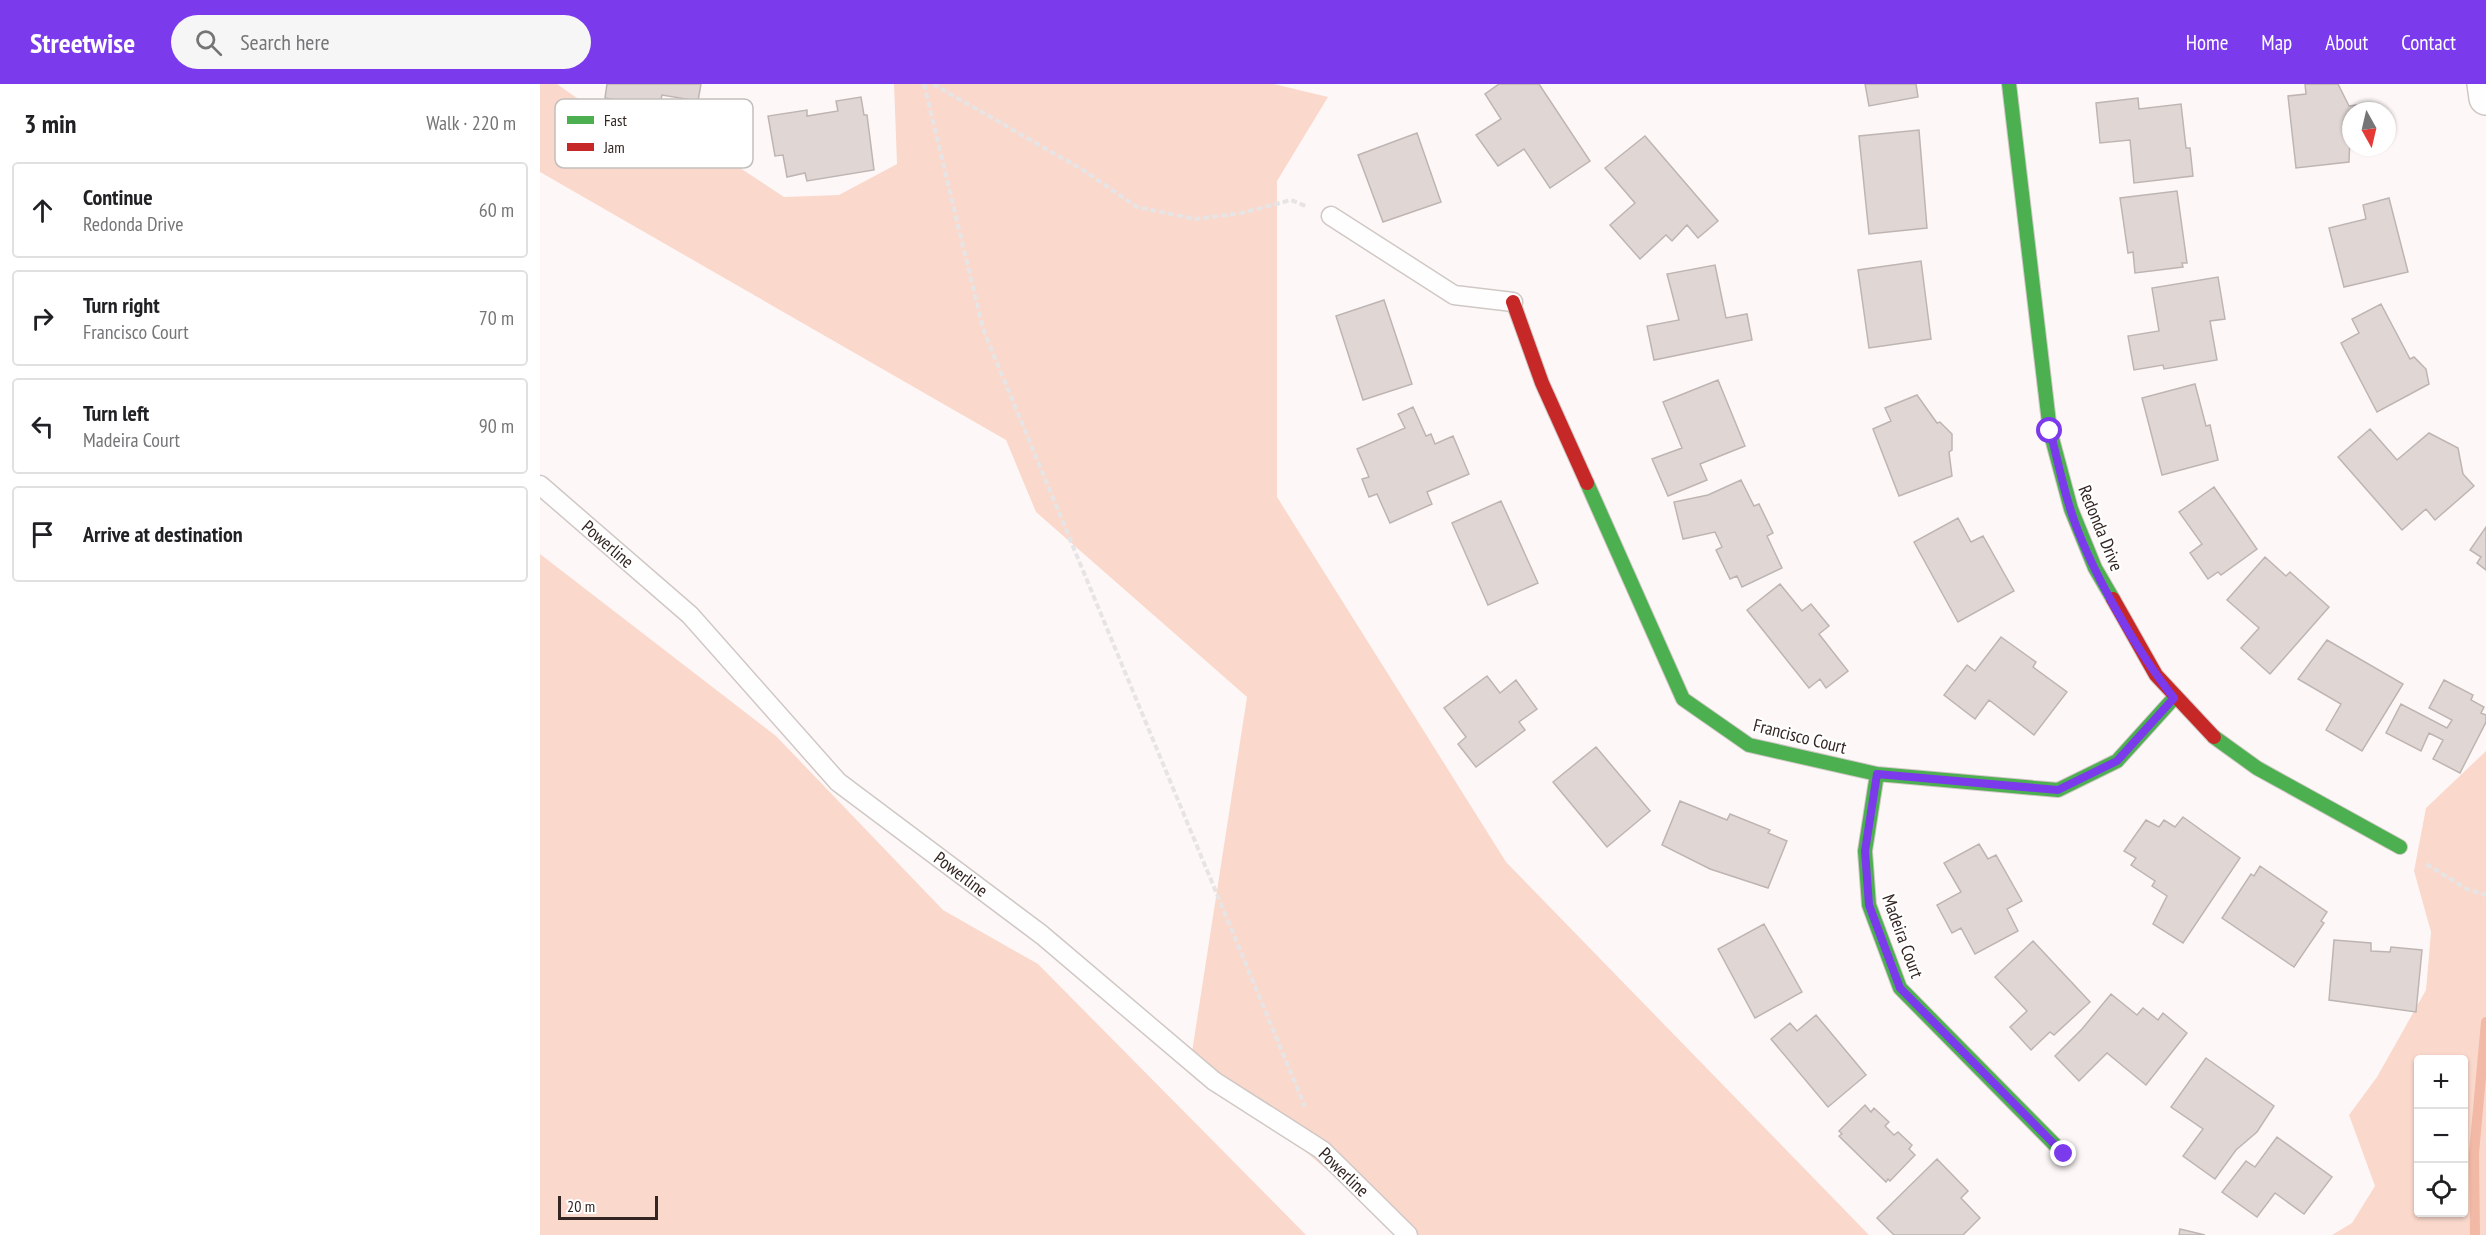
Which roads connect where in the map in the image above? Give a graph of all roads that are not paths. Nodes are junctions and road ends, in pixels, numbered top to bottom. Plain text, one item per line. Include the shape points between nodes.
1 (2009, 84) edge
2 (2484, 84) edge
3 (2486, 98) edge
4 (1331, 216) road end
5 (1513, 302) joint
6 (540, 485) edge
7 (2174, 698) junction
8 (1877, 774) junction
9 (2400, 847) road end
10 (2064, 1154) dead end
11 (1408, 1235) edge

1 - 7 street, Redonda Drive via 2050,431 2070,509 2095,568 2156,675
2 - 3 street
4 - 5 lane via 1454,295
5 - 8 street, Francisco Court via 1542,383 1683,699 1749,745
6 - 11 lane, Powerline via 690,615 838,782 1042,935 1214,1081 1322,1150
7 - 8 street, Francisco Court via 2117,761 2058,790
7 - 9 street, Redonda Drive via 2210,734 2257,768
8 - 10 street, Madeira Court via 1865,851 1869,905 1900,988

